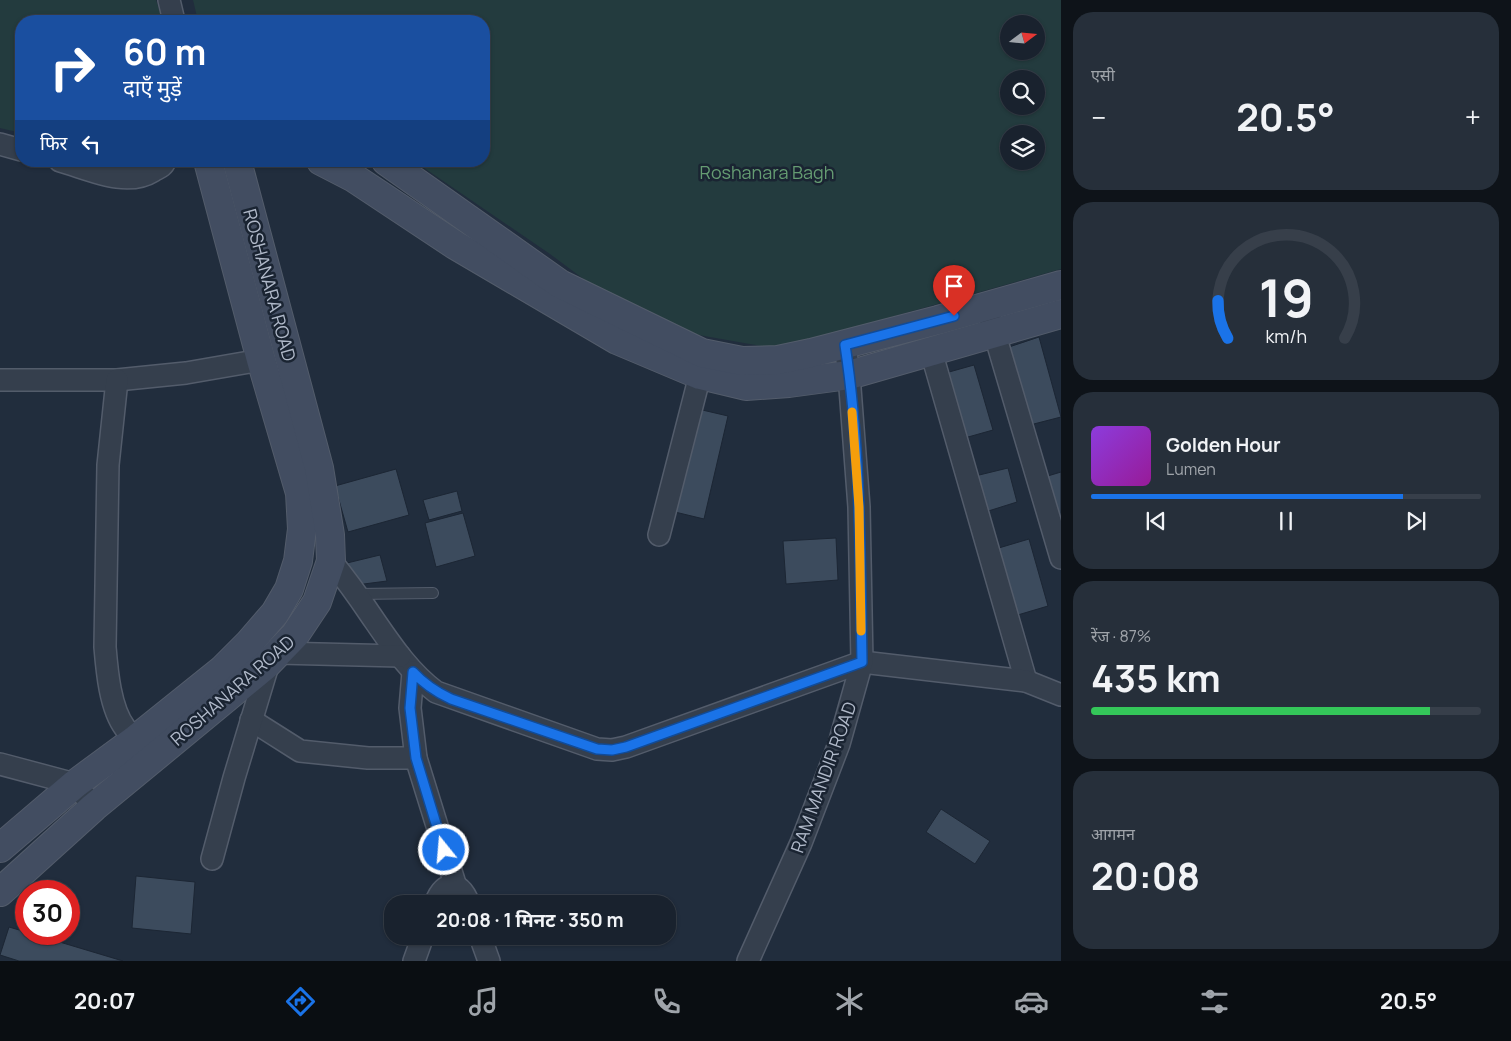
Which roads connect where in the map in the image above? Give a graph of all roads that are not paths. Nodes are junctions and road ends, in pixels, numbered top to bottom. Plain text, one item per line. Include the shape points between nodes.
1 (169, 0) edge
2 (173, 15) edge
3 (0, 144) edge
4 (15, 148) edge
5 (80, 167) edge
6 (160, 167) edge
7 (210, 167) edge
8 (239, 167) edge
9 (333, 167) edge
10 (394, 167) edge
11 (1061, 285) edge
12 (987, 306) junction
13 (1061, 314) edge
14 (995, 334) junction
15 (845, 345) junction
16 (931, 351) junction
17 (261, 360) junction
18 (700, 375) junction
19 (849, 375) junction
20 (0, 380) edge
21 (117, 380) junction
22 (659, 535) dead end
23 (1061, 558) edge
24 (331, 561) junction
25 (433, 593) dead end
26 (357, 594) junction
27 (274, 657) junction
28 (862, 662) junction
29 (406, 664) junction
30 (1026, 681) junction
31 (1061, 695) edge
32 (251, 720) junction
33 (136, 739) junction
34 (416, 758) junction
35 (0, 764) edge
36 (75, 784) junction
37 (94, 807) junction
38 (0, 848) edge
39 (212, 859) dead end
40 (456, 887) junction
41 (0, 892) edge
42 (438, 895) edge
43 (464, 895) edge
44 (420, 945) edge
45 (483, 945) edge
46 (414, 961) edge
47 (489, 961) edge
48 (748, 961) edge

1 - 2 street
3 - 4 street
5 - 6 street via 121,179 147,175
7 - 17 street, ROSHANARA ROAD
8 - 24 street, ROSHANARA ROAD via 319,468
9 - 18 street via 455,245 617,340
10 - 15 street via 560,284 702,353 742,361 778,360
11 - 12 street
12 - 14 street
12 - 15 street
13 - 14 street
14 - 16 street
14 - 23 street
15 - 19 street, RAM MANDIR ROAD
16 - 19 street
16 - 30 street
17 - 21 street via 186,373
17 - 33 street, ROSHANARA ROAD via 300,493 302,529 290,589 275,612 236,657
18 - 19 street via 746,386
18 - 22 street
19 - 28 street, RAM MANDIR ROAD via 859,507
20 - 21 street
21 - 33 street via 108,465 105,647 116,708 124,726
24 - 26 street
24 - 27 street, ROSHANARA ROAD via 318,602 296,635
25 - 26 lane
26 - 29 street
27 - 29 street
27 - 32 street
27 - 37 street, ROSHANARA ROAD
28 - 29 street via 612,750 597,749 451,699 421,681
28 - 30 street
28 - 48 street, RAM MANDIR ROAD via 840,744 801,843
29 - 34 street
30 - 31 street
32 - 34 street via 300,751 368,758
32 - 39 street
33 - 36 street, ROSHANARA ROAD
34 - 40 street
35 - 36 street
36 - 37 street
36 - 38 street, ROSHANARA ROAD
37 - 41 street, ROSHANARA ROAD
40 - 42 street via 448,886
40 - 43 street
44 - 46 street
45 - 47 street

